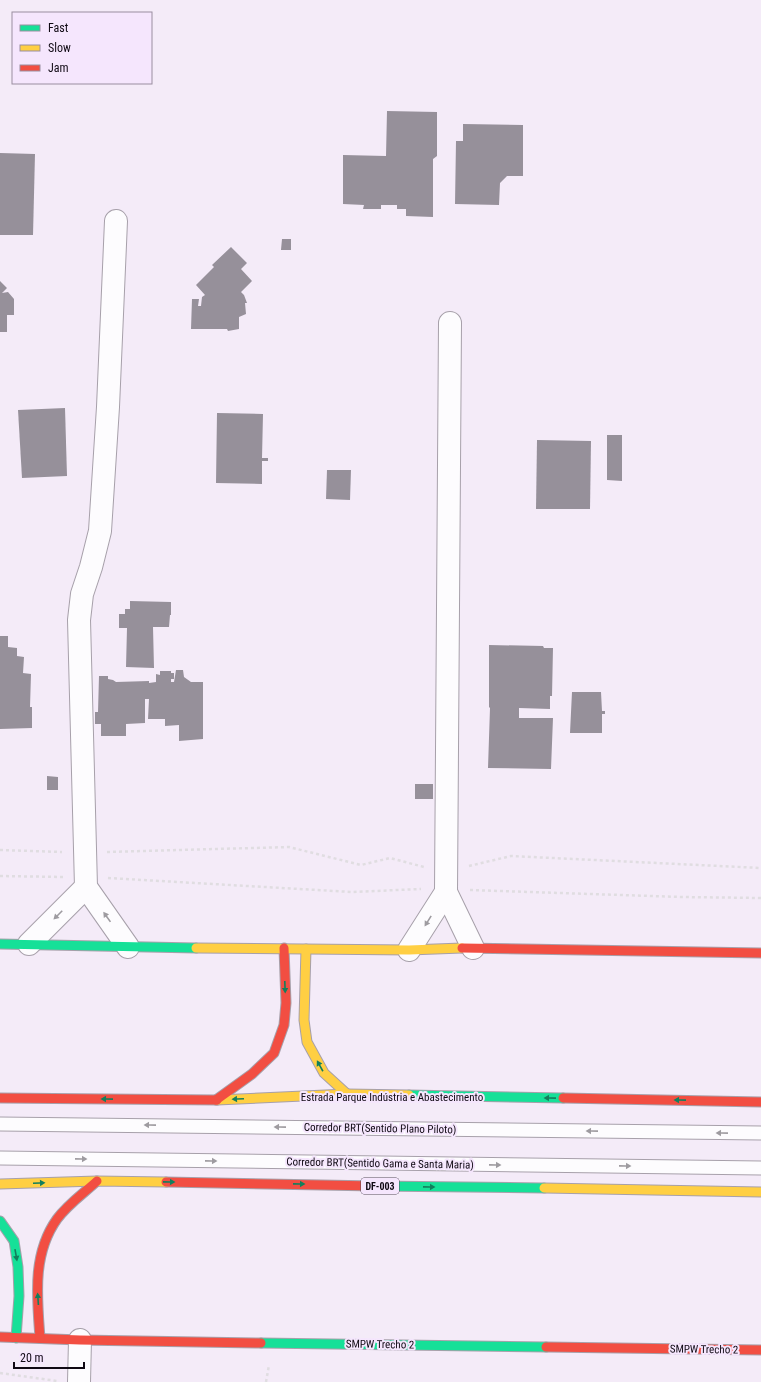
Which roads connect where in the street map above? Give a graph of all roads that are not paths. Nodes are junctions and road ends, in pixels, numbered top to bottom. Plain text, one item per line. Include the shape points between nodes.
1 (116, 222) dead end
2 (450, 323) dead end
3 (85, 882) junction
4 (446, 884) junction
5 (0, 944) edge
6 (29, 944) junction
7 (128, 947) junction
8 (284, 948) junction
9 (306, 948) junction
10 (473, 948) junction
11 (409, 950) junction
12 (761, 953) edge
13 (346, 1094) junction
14 (0, 1098) edge
15 (216, 1100) junction
16 (761, 1102) edge
17 (0, 1124) edge
18 (761, 1133) edge
19 (0, 1158) edge
20 (761, 1168) edge
21 (98, 1181) junction
22 (0, 1184) edge
23 (761, 1192) edge
24 (0, 1221) edge
25 (0, 1337) edge
26 (16, 1338) junction
27 (40, 1338) junction
28 (80, 1340) junction
29 (761, 1350) edge
30 (69, 1382) edge

1 - 3 street via 100,531 82,594 79,620
2 - 4 street
3 -> 6 street
7 -> 3 street
4 - 10 street
4 -> 11 street
5 - 6 main road
6 - 7 main road
7 - 8 main road
8 - 9 main road
8 -> 15 main road via 284,1025 274,1053 252,1074
9 - 11 main road
13 -> 9 main road via 324,1073 307,1042 304,1020
10 - 11 main road
10 - 12 main road
13 -> 15 main road, Estrada Parque Indústria e Abastecimento
16 -> 13 main road, Estrada Parque Indústria e Abastecimento
15 -> 14 main road, Estrada Parque Indústria e Abastecimento
18 -> 17 lane, Corredor BRT(Sentido Plano Piloto)
19 -> 20 lane, Corredor BRT(Sentido Gama e Santa Maria)
22 -> 21 main road, DF-003
21 -> 23 main road, DF-003
27 -> 21 main road via 37,1272 45,1238 57,1218
24 -> 26 main road via 14,1241 18,1267
25 - 26 main road, SMPW Trecho 2
26 - 27 main road, SMPW Trecho 2
27 - 28 main road, SMPW Trecho 2
28 - 29 main road, SMPW Trecho 2
28 - 30 street

